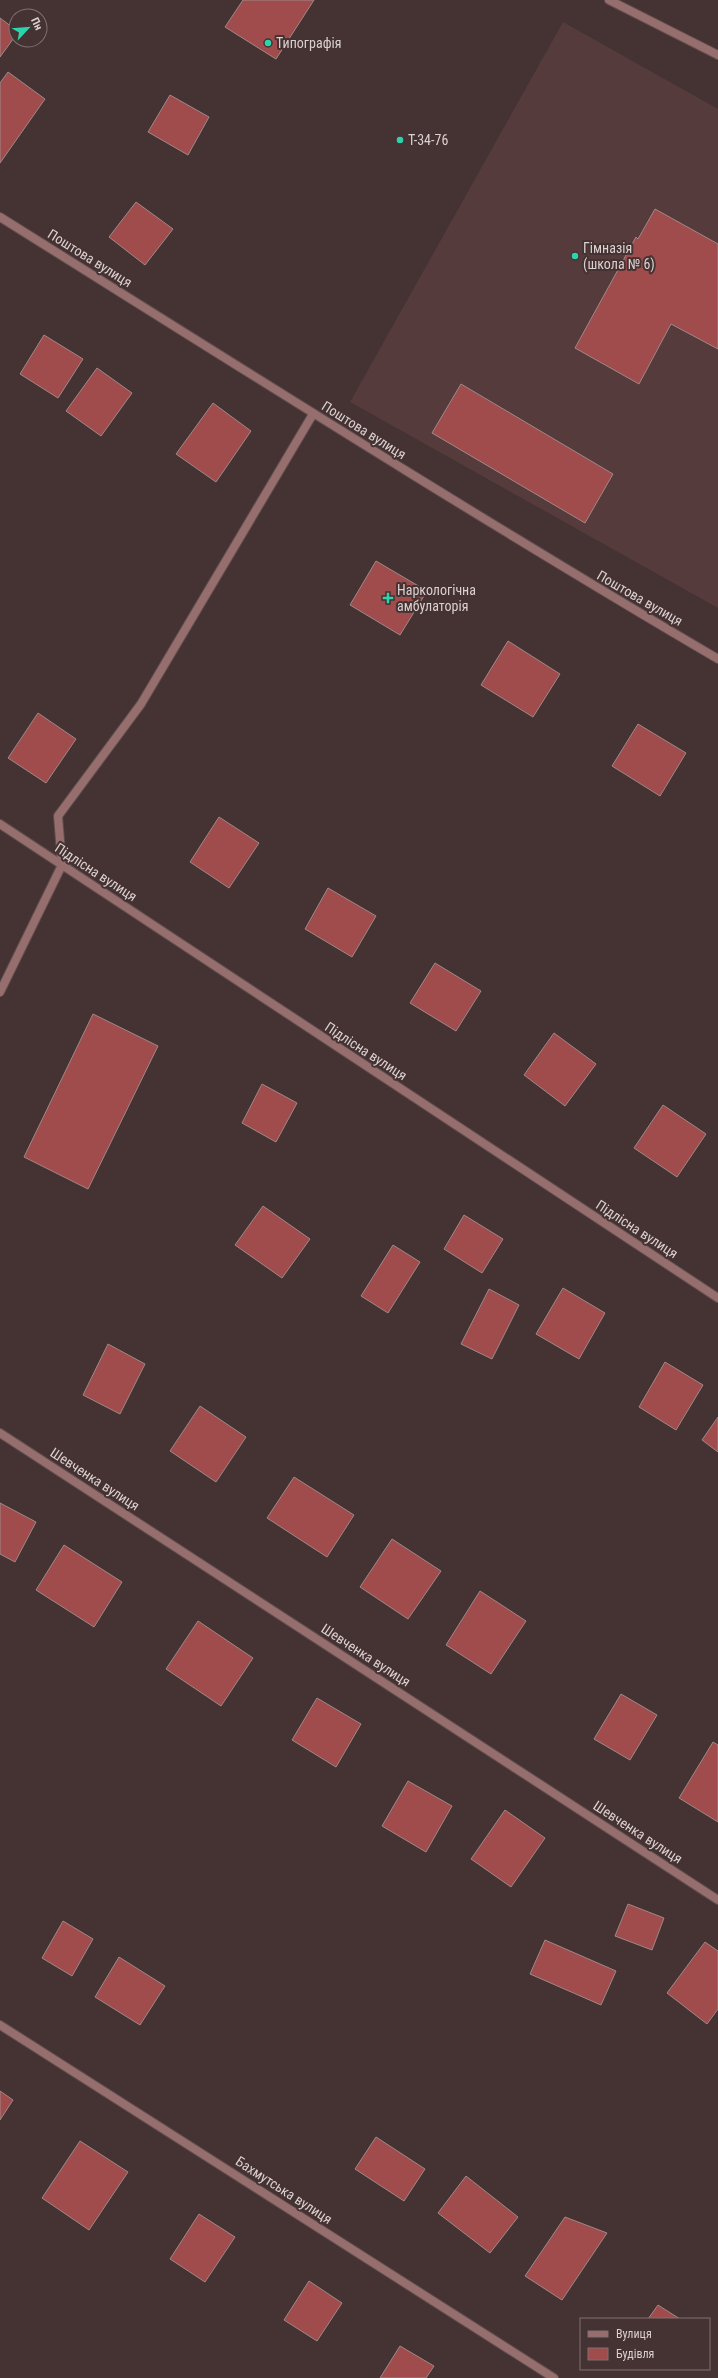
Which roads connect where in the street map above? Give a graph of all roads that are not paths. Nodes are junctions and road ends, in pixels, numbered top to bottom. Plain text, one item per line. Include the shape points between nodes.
1 (610, 0) edge
2 (718, 55) edge
3 (0, 217) edge
4 (313, 414) junction
5 (718, 659) edge
6 (0, 824) edge
7 (62, 865) junction
8 (0, 992) edge
9 (718, 1298) edge
10 (0, 1432) edge
11 (718, 1900) edge
12 (0, 2025) edge
13 (554, 2378) edge

1 - 2 street
3 - 4 street, Поштова вулиця
4 - 5 street, Поштова вулиця via 590,584
4 - 7 street via 142,704 58,816
6 - 7 street, Підлісна вулиця
7 - 8 street
7 - 9 street, Підлісна вулиця
10 - 11 street, Шевченка вулиця
12 - 13 street, Бахмутська вулиця

